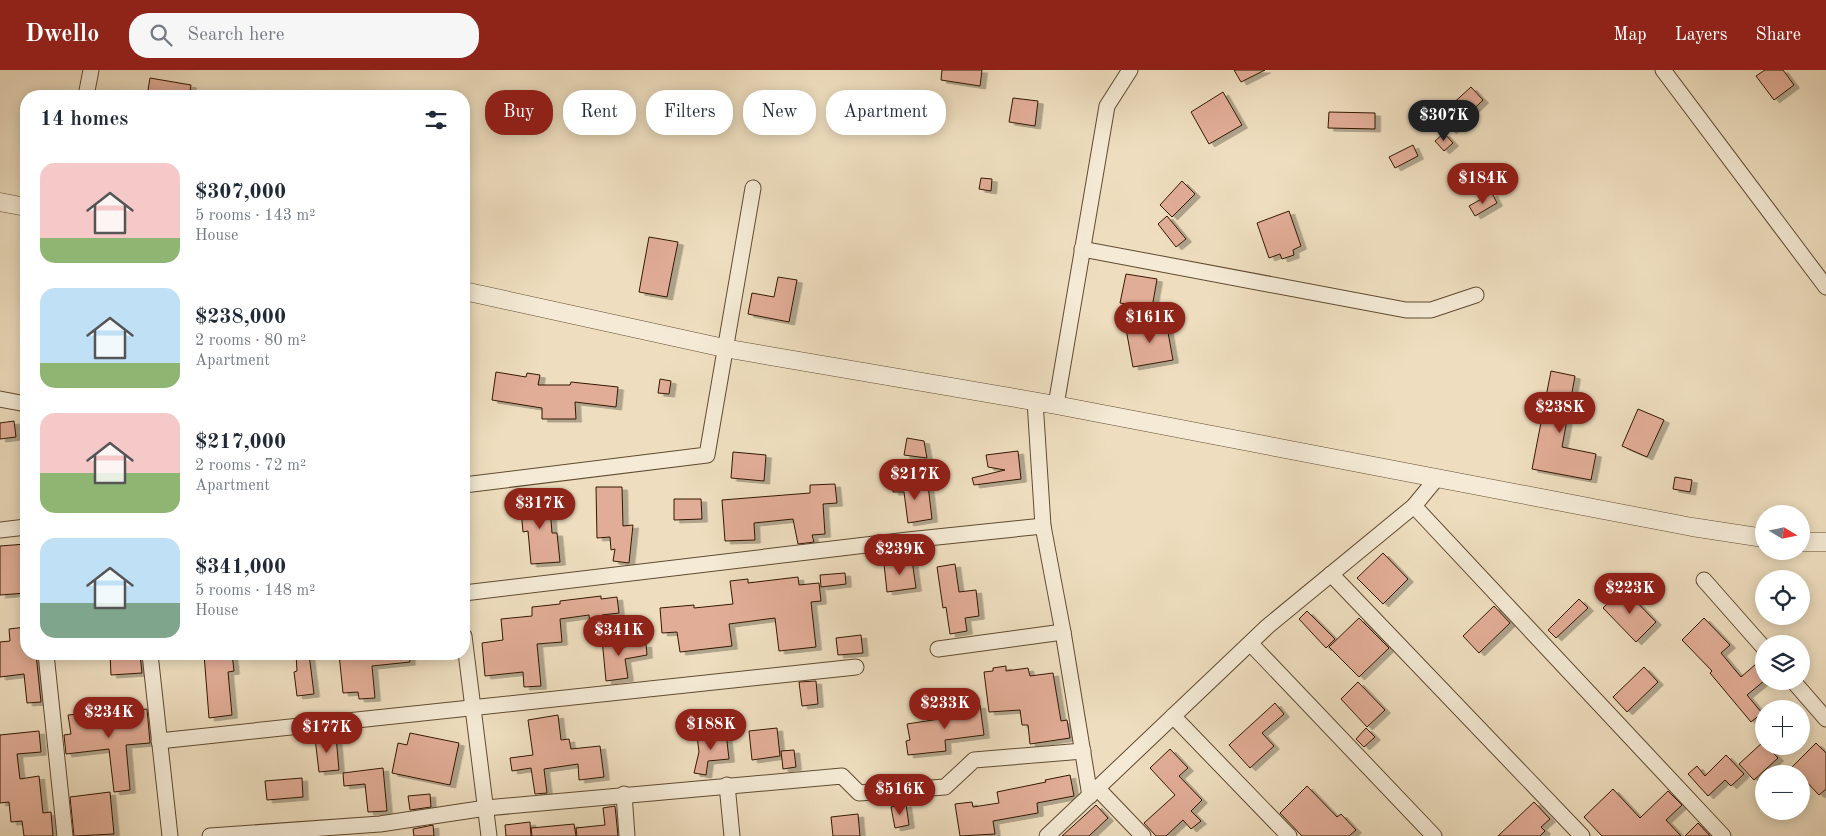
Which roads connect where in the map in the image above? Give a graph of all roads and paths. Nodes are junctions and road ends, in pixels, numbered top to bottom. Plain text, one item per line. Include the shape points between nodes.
1 (91, 70) edge
2 (1130, 70) edge
3 (1663, 70) edge
4 (87, 90) edge
5 (753, 188) dead end
6 (0, 202) edge
7 (20, 206) edge
8 (1082, 249) junction
9 (1826, 287) edge
10 (470, 292) edge
11 (1476, 295) dead end
12 (724, 348) junction
13 (0, 399) edge
14 (1034, 401) junction
15 (20, 403) edge
16 (1056, 405) junction
17 (1437, 478) junction
18 (470, 484) edge
19 (1414, 506) junction
20 (1043, 526) junction
21 (20, 528) edge
22 (0, 530) edge
23 (1755, 537) edge
24 (1810, 542) edge
25 (1826, 542) edge
26 (1331, 574) junction
27 (1704, 580) dead end
28 (470, 592) edge
29 (1063, 632) junction
30 (1755, 638) edge
31 (1251, 644) junction
32 (938, 649) dead end
33 (47, 660) edge
34 (151, 660) edge
35 (467, 660) edge
36 (856, 667) dead end
37 (1801, 690) edge
38 (472, 708) junction
39 (1173, 716) junction
40 (1826, 719) edge
41 (159, 741) junction
42 (1083, 751) junction
43 (727, 785) junction
44 (1094, 792) junction
45 (624, 794) junction
46 (486, 808) junction
47 (380, 830) edge
48 (65, 836) edge
49 (170, 836) edge
50 (210, 836) edge
51 (489, 836) edge
52 (627, 836) edge
53 (732, 836) edge
54 (1047, 836) edge
55 (1143, 836) edge
56 (1288, 836) edge
57 (1434, 836) edge
58 (1582, 836) edge
59 (1723, 836) edge

1 - 4 street
2 - 8 street via 1107,106
3 - 9 street
5 - 12 street
6 - 7 street
8 - 11 street via 1406,310 1431,310
8 - 16 street
10 - 12 street
12 - 14 street
12 - 18 street via 707,455
13 - 15 street
14 - 16 street
14 - 20 street
16 - 17 street
17 - 19 street
17 - 23 street
19 - 26 street
19 - 59 street
20 - 28 street
20 - 29 street
21 - 22 street
24 - 25 street
26 - 31 street
26 - 58 street
27 - 30 street
29 - 32 street
29 - 42 street
31 - 39 street
31 - 57 street
33 - 48 street
34 - 41 street
35 - 38 street
36 - 38 street
37 - 40 street
38 - 41 street
38 - 46 street
39 - 44 street
39 - 56 street
41 - 49 street
42 - 43 street via 974,760 945,787 859,793 842,776
42 - 44 street
43 - 45 street
43 - 53 street
44 - 54 street
44 - 55 street
45 - 46 street
45 - 52 street
46 - 47 street
46 - 51 street
47 - 50 street

